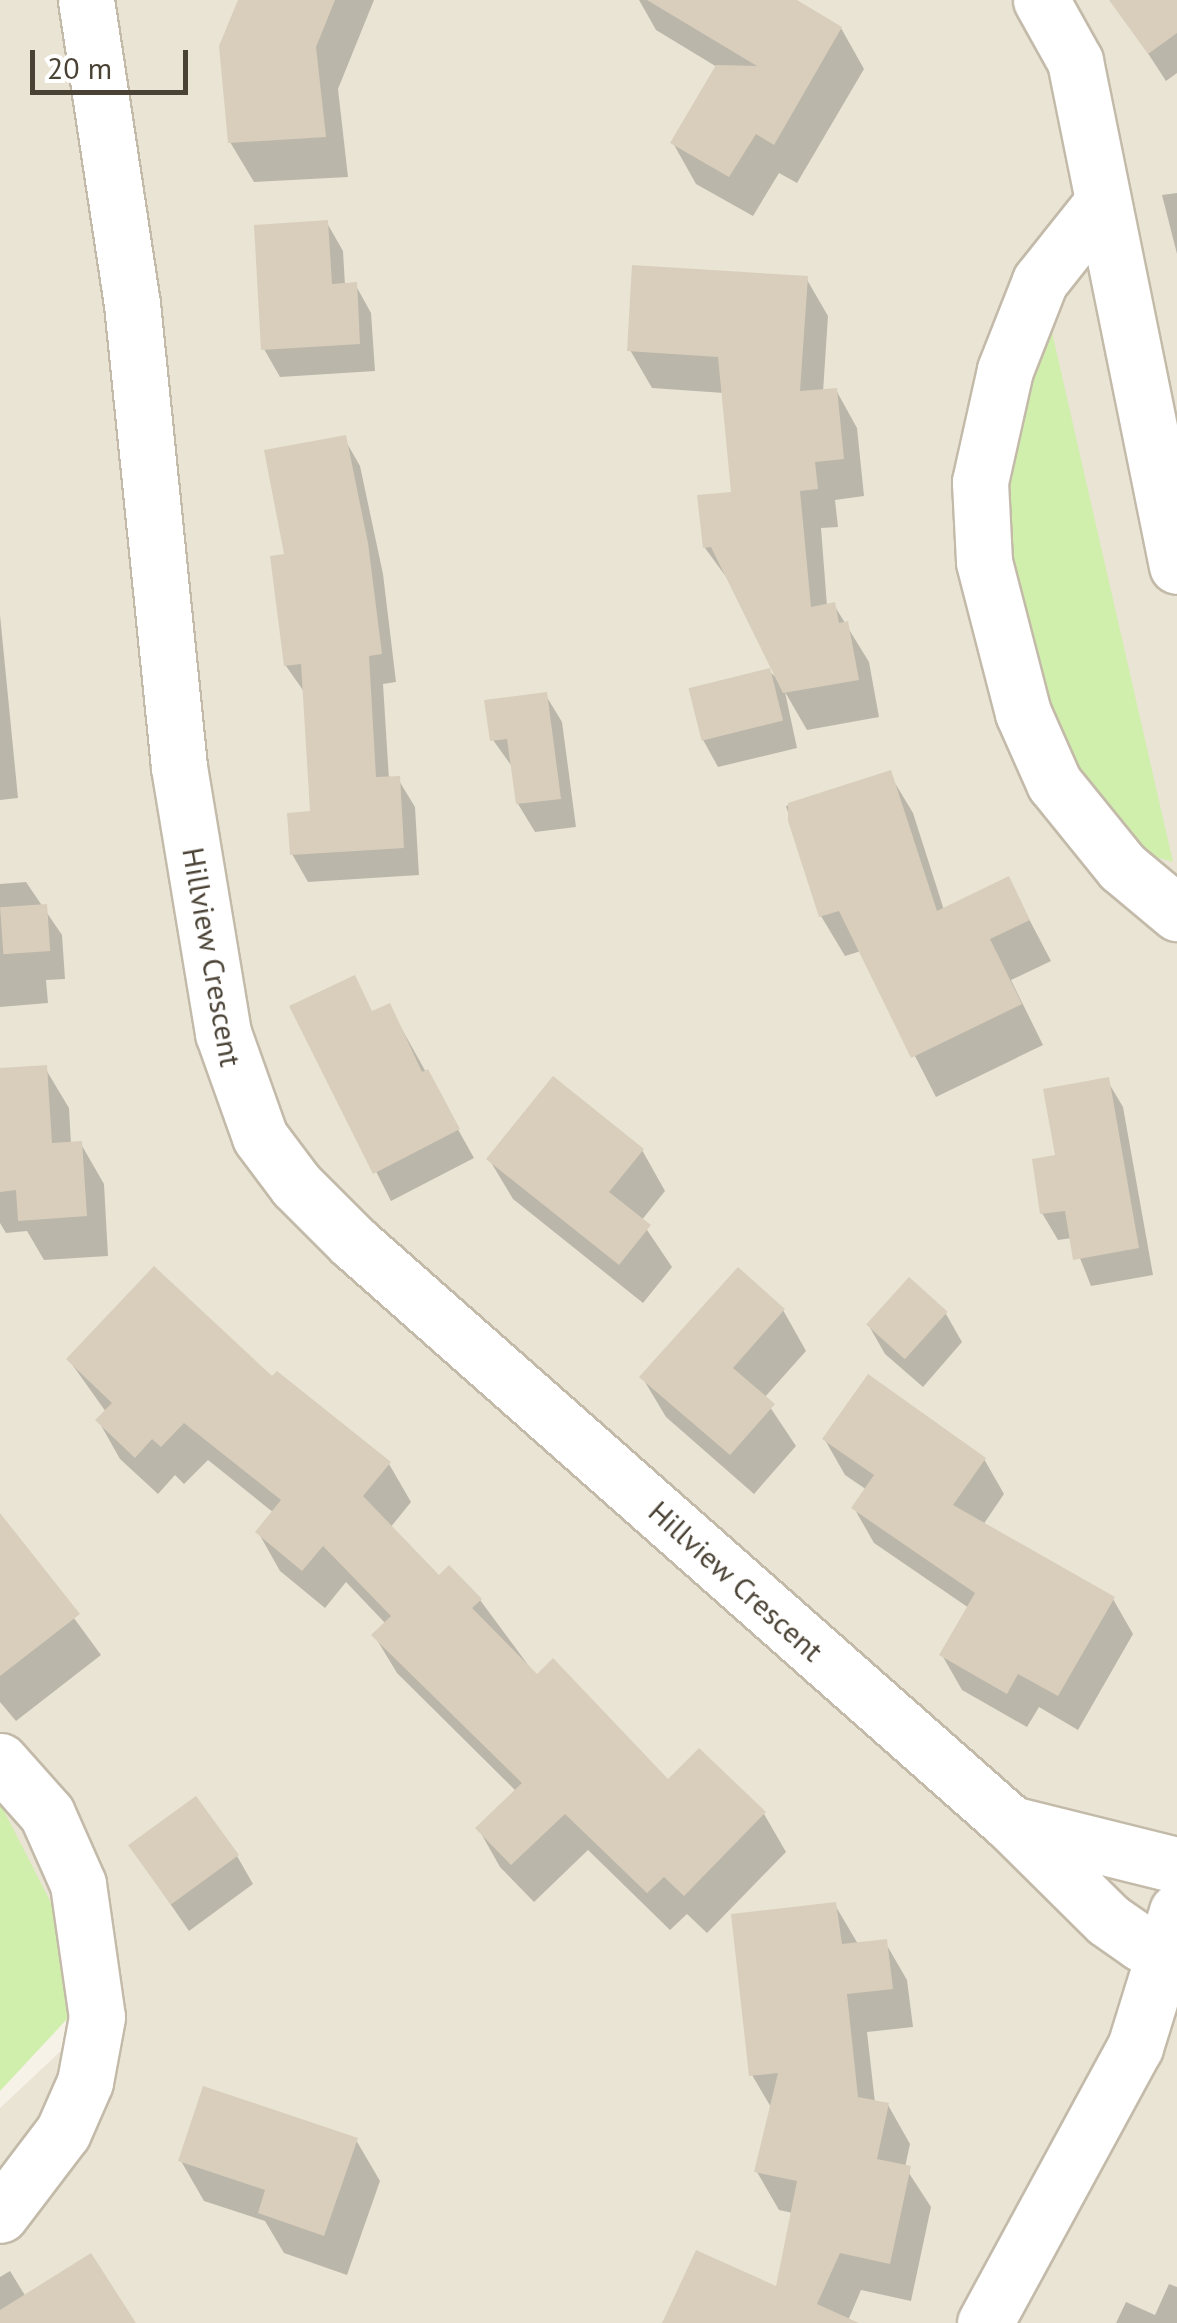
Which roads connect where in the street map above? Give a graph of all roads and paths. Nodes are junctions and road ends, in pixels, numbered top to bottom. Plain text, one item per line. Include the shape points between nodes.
1 (86, 0) edge
2 (1041, 0) edge
3 (1077, 0) edge
4 (1075, 62) junction
5 (1102, 202) junction
6 (1176, 550) edge
7 (1177, 914) edge
8 (0, 1761) edge
9 (1010, 1824) junction
10 (1177, 1866) edge
11 (1174, 1939) edge
12 (0, 2215) edge
13 (985, 2323) edge

1 - 9 street, Hillview Crescent via 132,304 179,768 222,1033 260,1137 353,1242
2 - 4 street
3 - 4 street
4 - 5 street
5 - 6 street
5 - 7 street via 1040,281 1005,370 980,482 984,562 1017,694 1054,783 1122,867
8 - 12 street via 48,1814 78,1884 97,2017 85,2082 62,2132
9 - 10 street, Hillview Crescent
9 - 11 street, Hillview Crescent via 1108,1920
11 - 13 street, Hillview Crescent via 1134,2047

